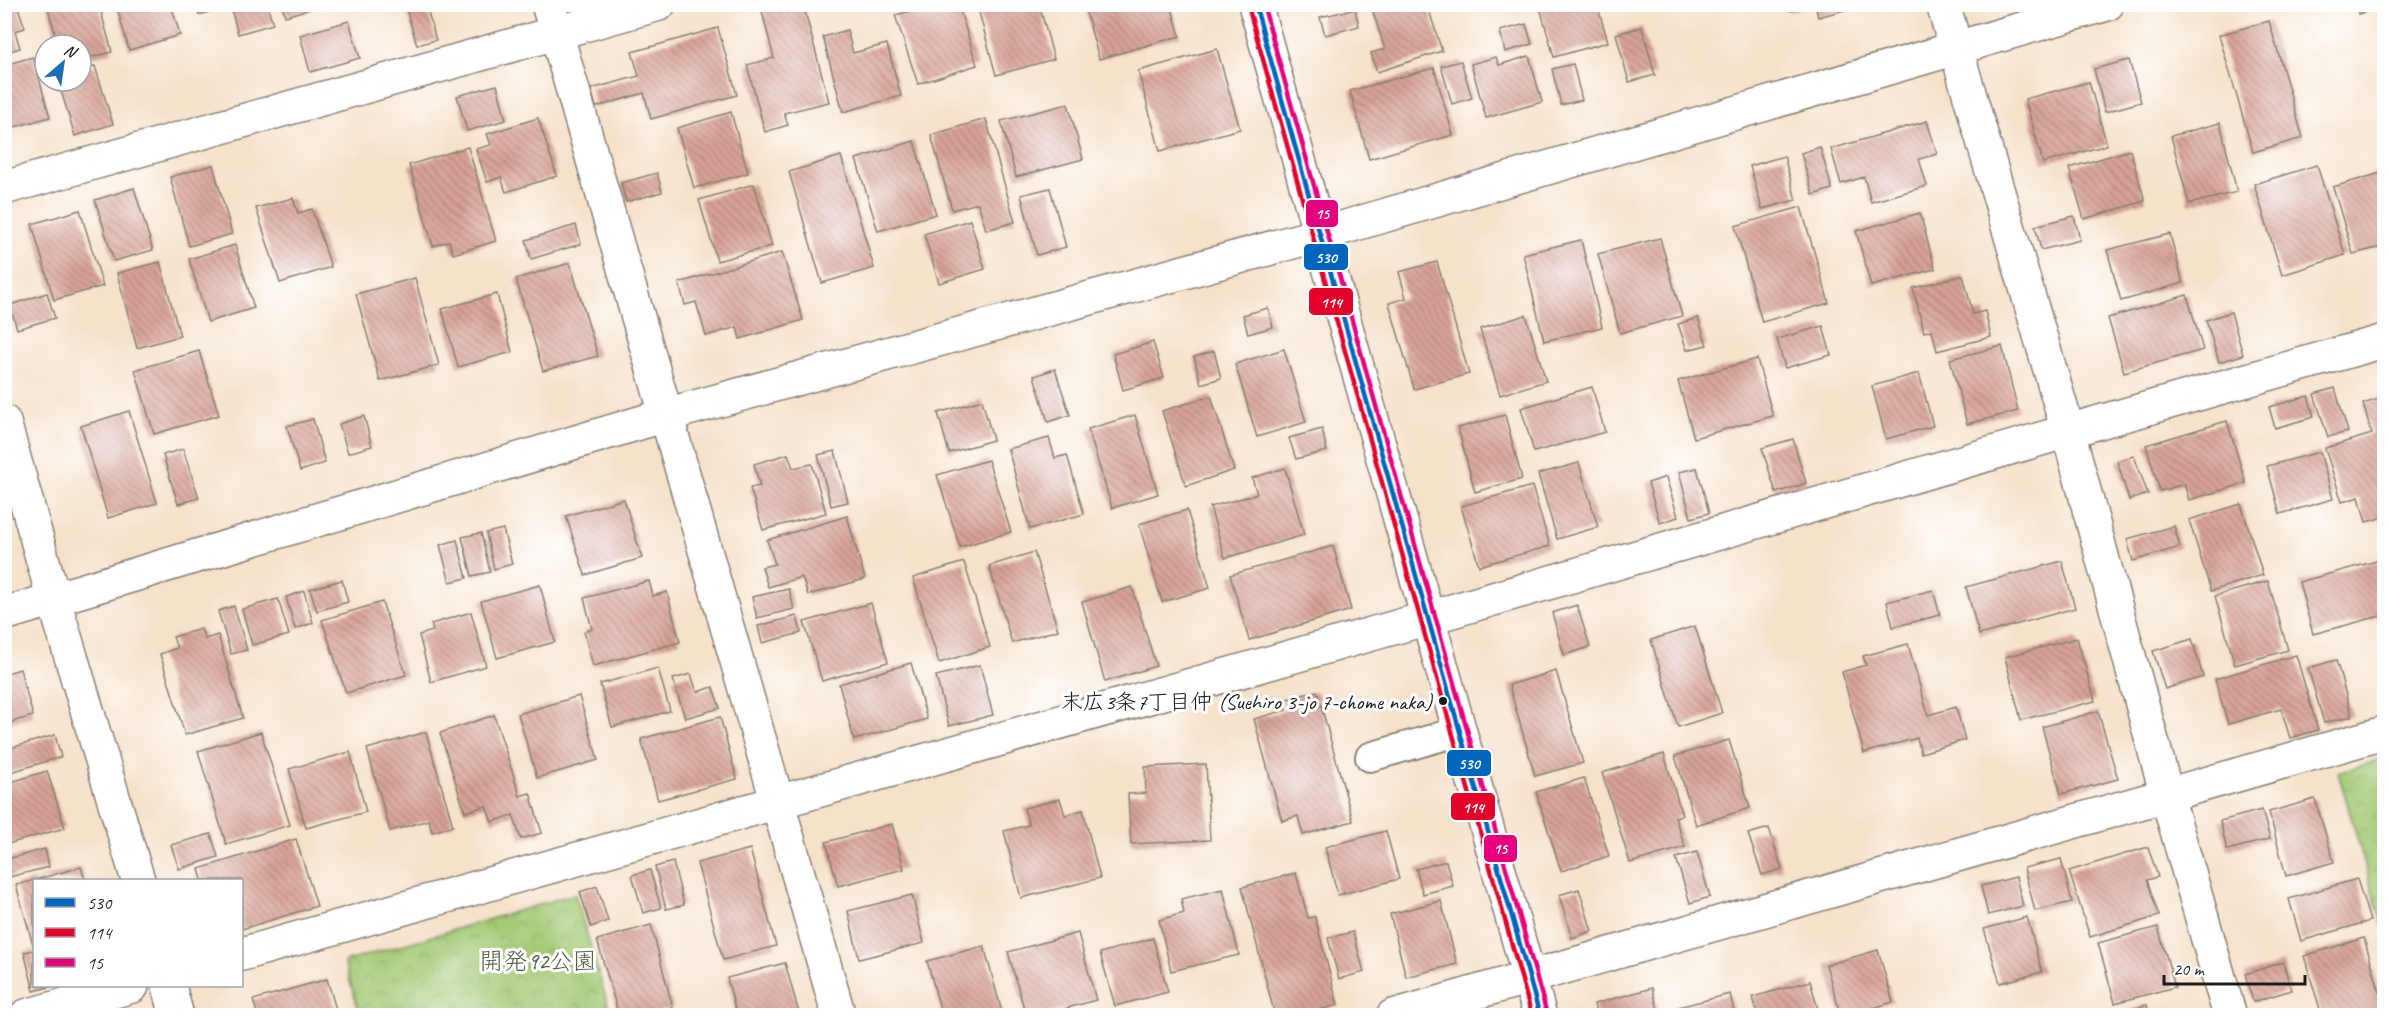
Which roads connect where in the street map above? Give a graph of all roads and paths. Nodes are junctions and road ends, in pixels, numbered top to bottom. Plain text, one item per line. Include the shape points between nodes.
1 (659, 4) edge
2 (1255, 4) edge
3 (1943, 4) edge
4 (2107, 4) edge
5 (553, 20) edge
6 (1955, 48) junction
7 (4, 188) edge
8 (1318, 234) junction
9 (2385, 341) edge
10 (666, 415) junction
11 (4, 422) edge
12 (2068, 430) junction
13 (54, 600) junction
14 (4, 614) edge
15 (1428, 618) junction
16 (1461, 732) junction
17 (2385, 733) edge
18 (1370, 757) dead end
19 (2167, 796) junction
20 (777, 801) junction
21 (138, 879) edge
22 (243, 954) edge
23 (1529, 977) junction
24 (128, 987) edge
25 (169, 987) edge
26 (26, 1016) edge
27 (177, 1016) edge
28 (839, 1016) edge
29 (1393, 1016) edge
30 (1540, 1016) edge
31 (2230, 1016) edge

1 - 5 street
2 - 8 street
3 - 6 street
4 - 6 street
5 - 7 street
5 - 10 street
6 - 8 street
6 - 12 street
8 - 10 street
8 - 15 street
9 - 12 street
10 - 13 street
10 - 20 street
11 - 13 street
12 - 15 street
12 - 19 street
13 - 14 street
13 - 21 street
15 - 16 street
15 - 20 street
16 - 18 lane
16 - 23 street
17 - 19 street
19 - 23 street
19 - 31 street
20 - 22 street
20 - 28 street
23 - 29 street
23 - 30 street
24 - 26 street
25 - 27 street

